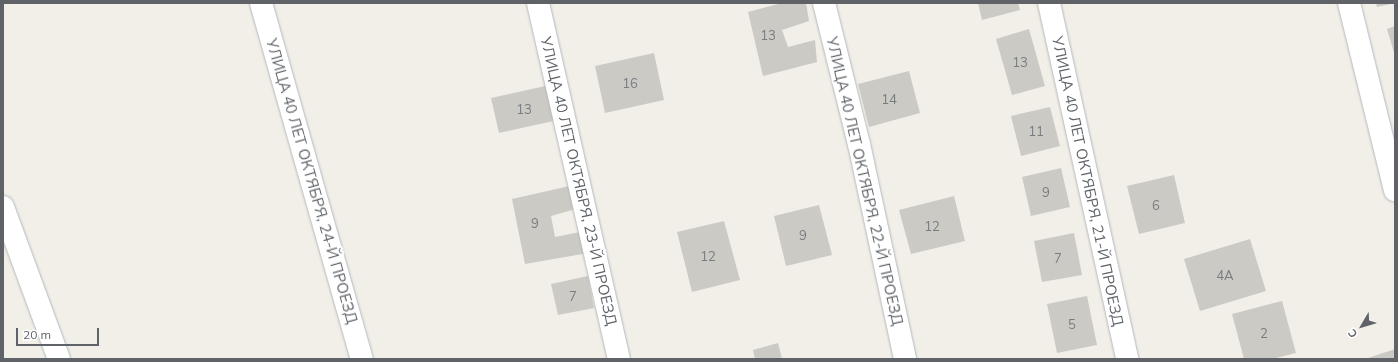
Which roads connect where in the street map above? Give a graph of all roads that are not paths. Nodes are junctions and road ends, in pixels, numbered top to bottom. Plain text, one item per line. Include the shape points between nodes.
1 (261, 3) edge
2 (538, 3) edge
3 (824, 3) edge
4 (1049, 3) edge
5 (1349, 3) edge
6 (1395, 190) edge
7 (3, 207) edge
8 (58, 359) edge
9 (362, 359) edge
10 (619, 359) edge
11 (905, 359) edge
12 (1127, 359) edge

1 - 9 street, УЛИЦА 40 ЛЕТ ОКТЯБРЯ, 24-Й ПРОЕЗД
2 - 10 street, УЛИЦА 40 ЛЕТ ОКТЯБРЯ, 23-Й ПРОЕЗД
3 - 11 street, УЛИЦА 40 ЛЕТ ОКТЯБРЯ, 22-Й ПРОЕЗД via 859,144
4 - 12 street, УЛИЦА 40 ЛЕТ ОКТЯБРЯ, 21-Й ПРОЕЗД
5 - 6 street
7 - 8 street

